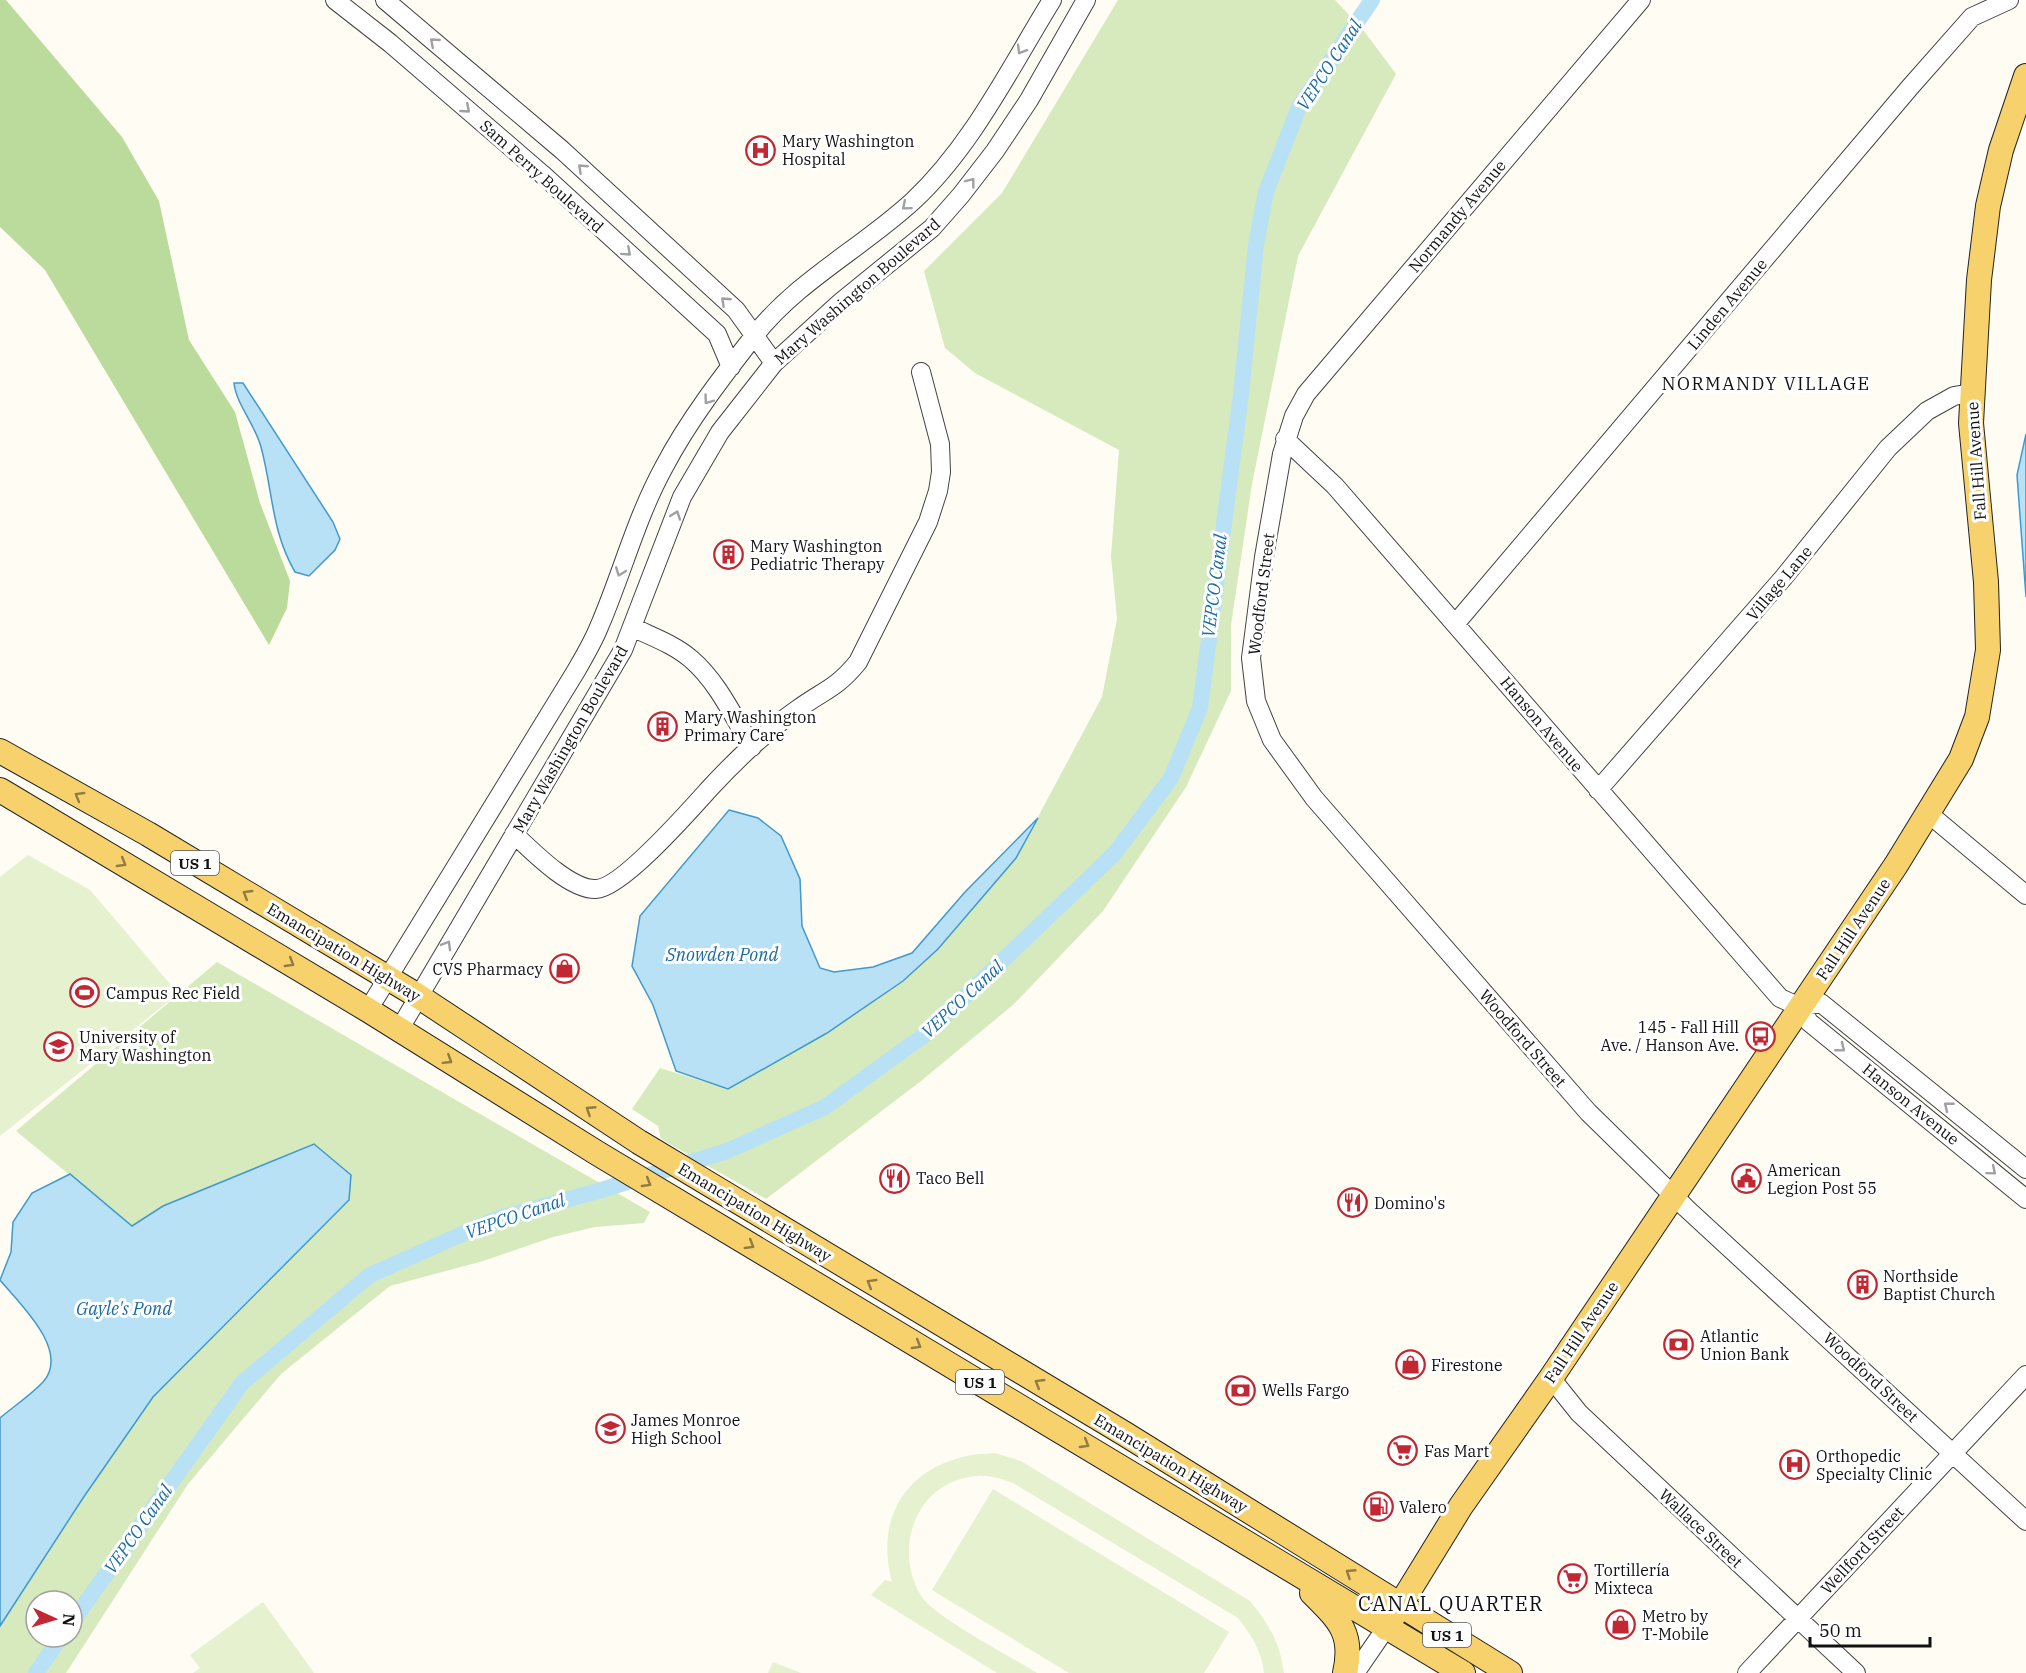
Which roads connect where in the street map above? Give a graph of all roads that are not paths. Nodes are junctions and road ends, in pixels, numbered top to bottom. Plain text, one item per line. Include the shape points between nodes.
1 (335, 0) edge
2 (385, 0) edge
3 (1052, 0) edge
4 (1086, 0) edge
5 (1641, 0) edge
6 (2009, 0) edge
7 (2026, 76) edge
8 (754, 335) junction
9 (774, 363) junction
10 (732, 367) junction
11 (921, 372) dead end
12 (1971, 393) junction
13 (1285, 439) junction
14 (1456, 623) junction
15 (634, 628) junction
16 (752, 747) junction
17 (0, 751) edge
18 (0, 790) edge
19 (1598, 790) junction
20 (1929, 814) junction
21 (514, 834) junction
22 (2026, 895) edge
23 (387, 978) junction
24 (418, 996) junction
25 (1800, 1007) junction
26 (368, 1010) junction
27 (399, 1030) junction
28 (2026, 1169) edge
29 (1673, 1195) junction
30 (2026, 1199) edge
31 (2026, 1375) edge
32 (1551, 1378) junction
33 (1953, 1453) junction
34 (2026, 1521) edge
35 (1288, 1568) junction
36 (1399, 1606) junction
37 (1798, 1618) junction
38 (1386, 1628) junction
39 (1345, 1673) edge
40 (1355, 1673) edge
41 (1463, 1673) edge
42 (1510, 1673) edge
43 (1747, 1673) edge
44 (1856, 1673) edge

1 -> 10 street, Sam Perry Boulevard via 542,174 717,334
8 -> 2 street, Sam Perry Boulevard via 736,310 562,150
3 -> 8 street, Mary Washington Boulevard via 947,165 913,201 831,264
9 -> 4 street, Mary Washington Boulevard via 932,228 961,195 1029,100
5 - 13 street, Normandy Avenue via 1306,394
6 - 14 street, Linden Avenue via 1972,17
7 - 12 main road, Fall Hill Avenue via 2001,150 1988,206
8 - 9 street, Sam Perry Boulevard
8 - 10 street, Mary Washington Boulevard
15 -> 9 street, Mary Washington Boulevard via 682,497 720,432
10 -> 23 street, Mary Washington Boulevard via 664,467 599,628 576,671
11 - 16 street via 940,444 938,491 927,522 858,662 830,691 799,708
12 - 19 street, Village Lane via 1954,396 1928,411 1888,448 1808,548
12 - 20 main road, Fall Hill Avenue via 1988,650 1977,717 1961,759
13 - 14 street, Hanson Avenue via 1335,486
13 - 29 street, Woodford Street via 1251,657 1256,700 1272,740 1314,798 1530,1047 1588,1112
14 - 19 street, Hanson Avenue
15 - 16 street via 674,647 710,678
15 - 21 street, Mary Washington Boulevard via 593,706
16 - 21 street via 667,835 606,887 585,887 547,866
23 -> 17 main road, Emancipation Highway / US 1 via 148,834
18 -> 26 main road, Emancipation Highway / US 1
19 - 25 street, Hanson Avenue via 1780,998
20 - 22 street
20 - 25 main road, Fall Hill Avenue
24 -> 21 street, Mary Washington Boulevard
23 - 24 main road, Emancipation Highway / US 1
23 - 26 street, Mary Washington Boulevard
24 - 27 street, Mary Washington Boulevard
36 -> 24 main road, Emancipation Highway / US 1 via 1125,1434 639,1142
28 -> 25 street, Hanson Avenue via 1821,1003
25 - 29 main road, Fall Hill Avenue
25 -> 30 street, Hanson Avenue via 1809,1022
26 - 27 main road, Emancipation Highway / US 1
27 -> 35 main road, Emancipation Highway / US 1
29 - 32 main road, Fall Hill Avenue
29 - 33 street, Woodford Street
31 - 33 street, Wellford Street
32 - 36 main road, Fall Hill Avenue via 1461,1506
32 - 37 street, Wallace Street via 1579,1413
33 - 34 street, Woodford Street
33 - 37 street, Wellford Street
35 - 38 main road, Emancipation Highway / US 1
35 - 39 main road via 1342,1628 1349,1651
36 - 38 main road, Fall Hill Avenue
36 - 42 main road, Emancipation Highway / US 1
37 - 43 street, Wellford Street
37 - 44 street, Wallace Street
38 - 40 street, Fall Hill Avenue
38 - 41 main road, Emancipation Highway / US 1

